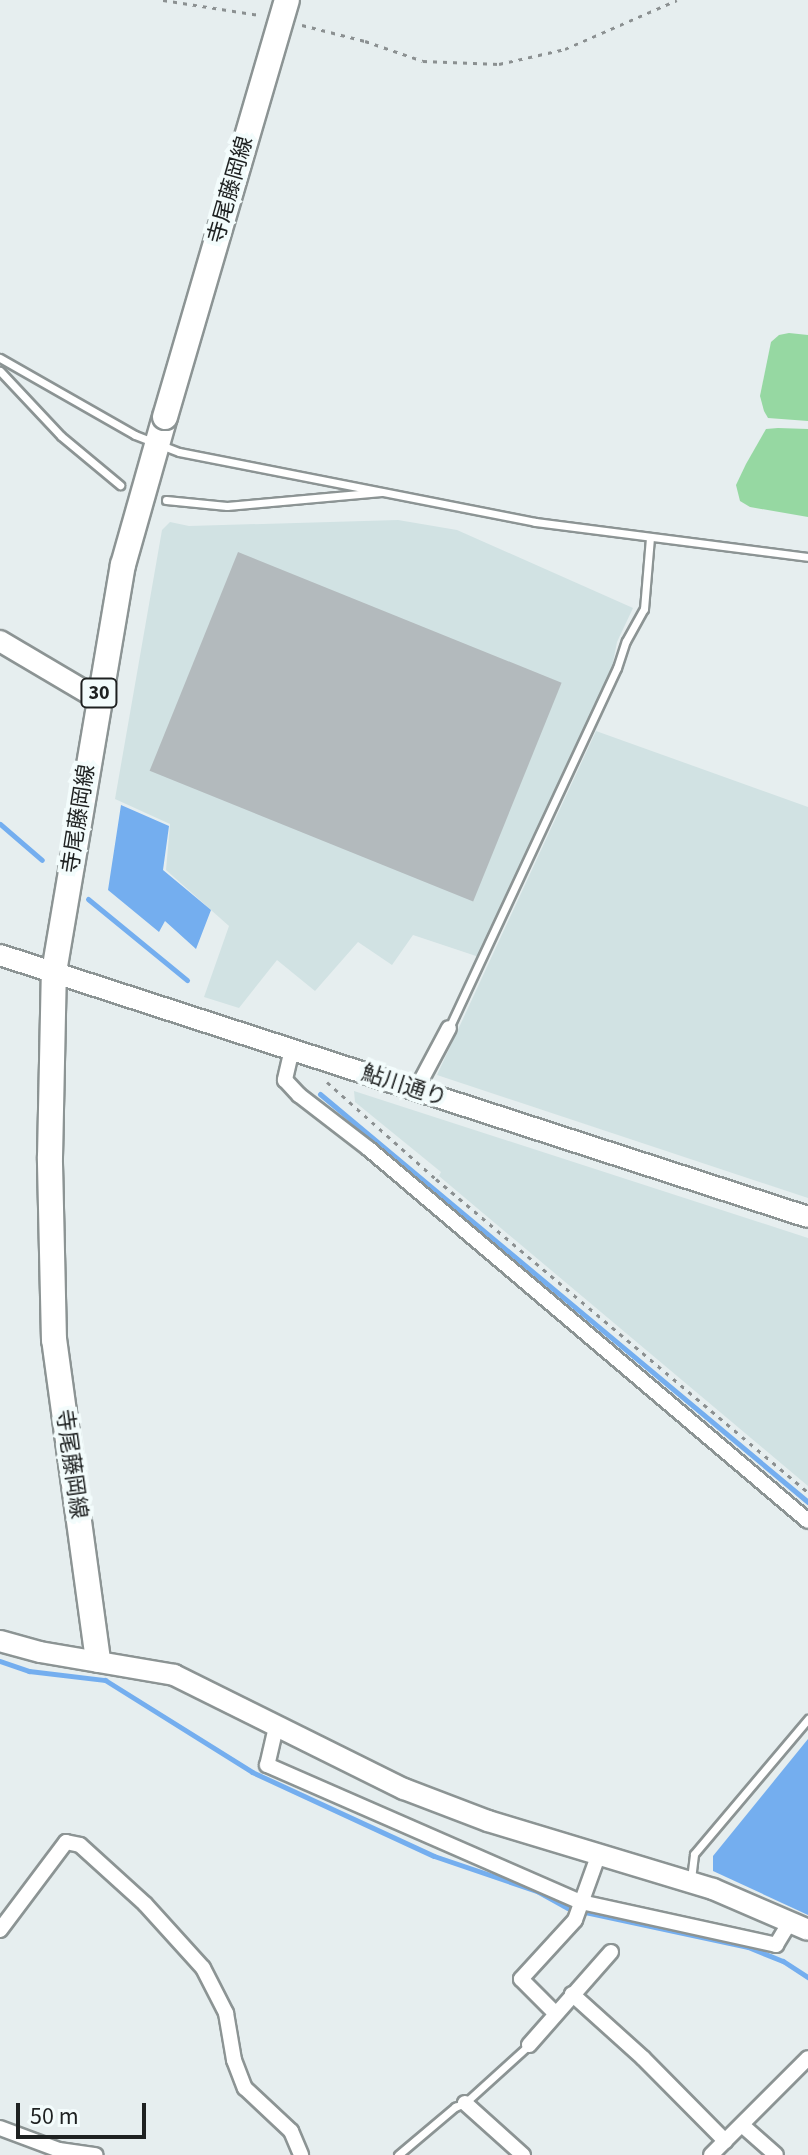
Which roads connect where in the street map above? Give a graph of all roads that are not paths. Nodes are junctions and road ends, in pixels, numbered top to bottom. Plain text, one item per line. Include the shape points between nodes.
1 (287, 0) edge
2 (0, 358) edge
3 (0, 371) edge
4 (157, 444) junction
5 (120, 485) dead end
6 (392, 491) junction
7 (166, 500) dead end
8 (650, 538) junction
9 (808, 557) edge
10 (0, 641) edge
11 (98, 699) junction
12 (0, 955) edge
13 (54, 972) junction
14 (449, 1028) joint
15 (292, 1049) junction
16 (416, 1090) junction
17 (808, 1217) edge
18 (808, 1521) edge
19 (0, 1641) edge
20 (98, 1660) junction
21 (808, 1719) edge
22 (276, 1727) junction
23 (598, 1856) junction
24 (691, 1882) junction
25 (581, 1902) junction
26 (799, 1926) edge
27 (0, 1930) edge
28 (611, 1952) dead end
29 (572, 1994) junction
30 (555, 2013) junction
31 (529, 2045) joint
32 (808, 2058) edge
33 (465, 2103) junction
34 (742, 2125) junction
35 (0, 2128) edge
36 (725, 2141) junction
37 (94, 2155) edge
38 (301, 2155) edge
39 (398, 2155) edge
40 (523, 2155) edge
41 (711, 2155) edge
42 (776, 2155) edge

1 - 4 main road, 寺尾藤岡線 / 30, bridge
2 - 4 lane
3 - 5 lane via 61,436
4 - 6 lane via 235,464
4 - 11 main road, 寺尾藤岡線 / 30 via 123,565
6 - 7 lane via 227,506
6 - 8 lane via 535,522
8 - 9 lane
8 - 14 lane via 644,609
10 - 11 street
11 - 13 main road, 寺尾藤岡線 / 30
12 - 13 street, 鮎川通り
13 - 15 street, 鮎川通り
13 - 20 main road, 寺尾藤岡線 via 54,1340
14 - 16 street
15 - 16 street, 鮎川通り
15 - 18 street via 285,1080 299,1095
16 - 17 street, 鮎川通り
19 - 20 street
20 - 22 street via 174,1675
21 - 24 lane via 694,1854
22 - 23 street via 404,1789
22 - 25 street via 267,1765
23 - 24 street
23 - 25 street
24 - 26 street
25 - 26 street via 776,1945
25 - 30 street via 575,1920 521,1979
27 - 38 street via 66,1842 80,1845 145,1904 203,1968 226,2013 245,2088 291,2131
28 - 29 street
29 - 30 street
29 - 36 street
30 - 31 street
31 - 33 lane
32 - 34 street
33 - 39 lane
33 - 40 street
34 - 36 street
34 - 42 street
35 - 37 street via 59,2150
36 - 41 street

